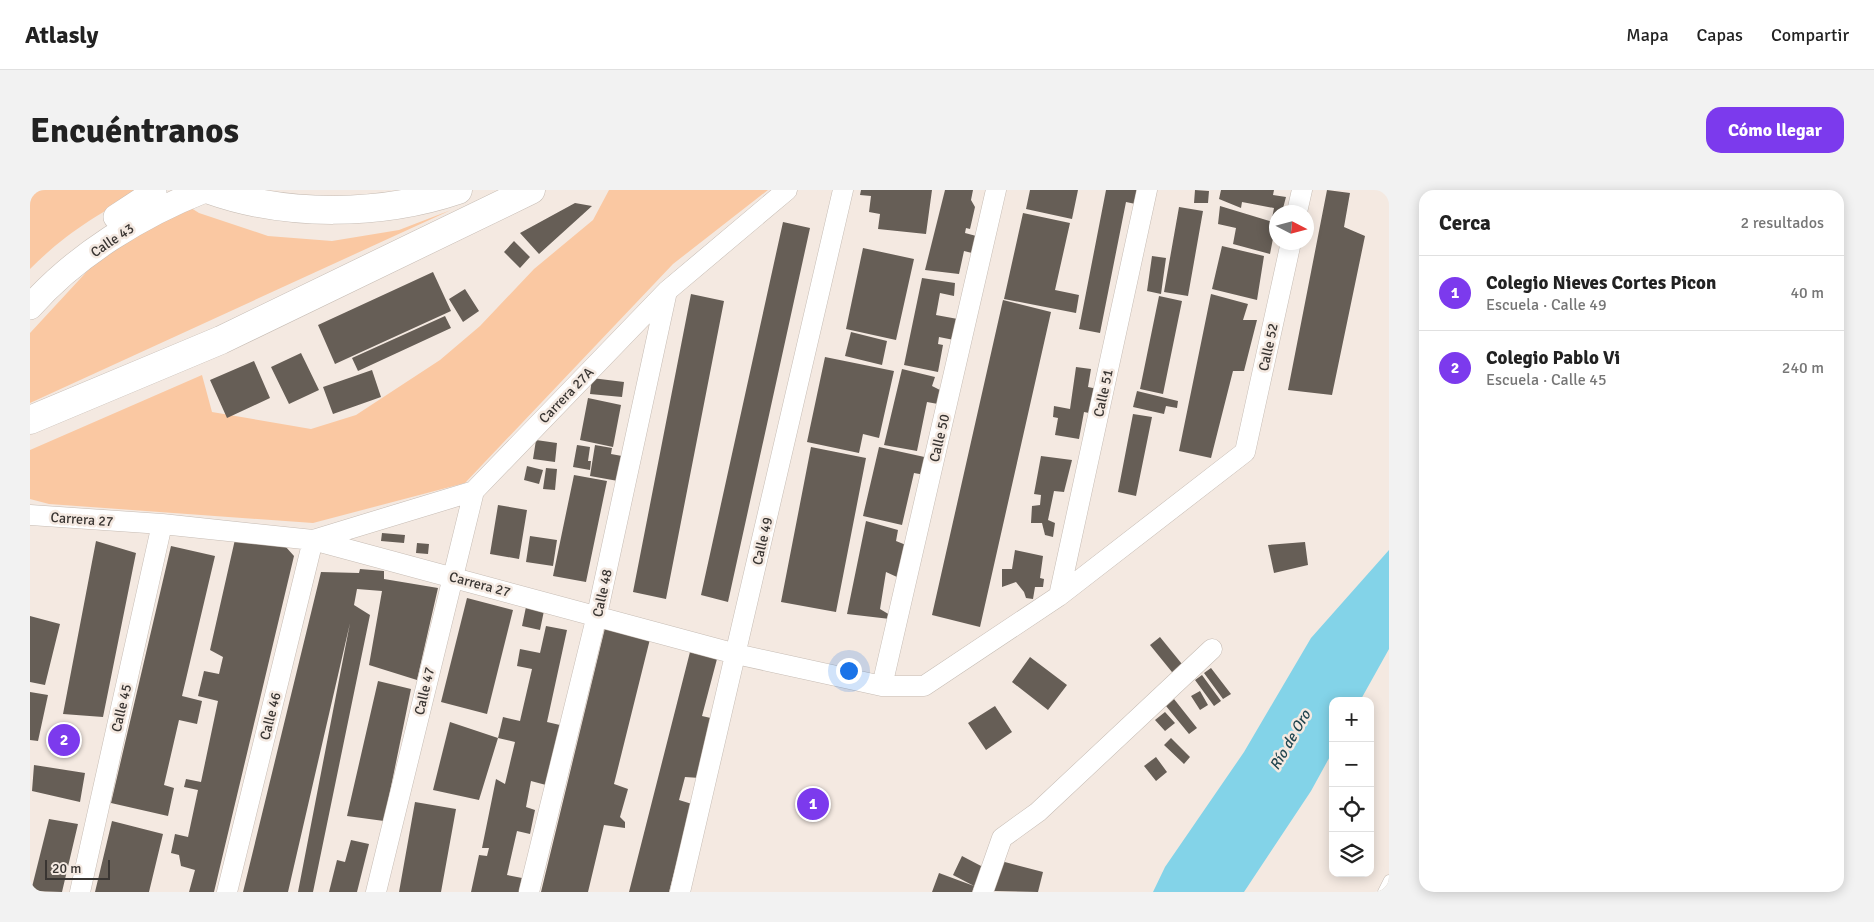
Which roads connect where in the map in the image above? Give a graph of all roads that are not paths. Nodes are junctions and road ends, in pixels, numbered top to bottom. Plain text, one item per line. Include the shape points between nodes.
1 (205, 190) edge
2 (210, 190) edge
3 (458, 190) edge
4 (531, 190) edge
5 (787, 190) edge
6 (843, 190) edge
7 (996, 190) edge
8 (1148, 190) edge
9 (1302, 190) edge
10 (154, 192) dead end
11 (1299, 205) edge
12 (1289, 250) edge
13 (30, 290) edge
14 (667, 291) junction
15 (30, 307) edge
16 (30, 420) edge
17 (474, 490) junction
18 (30, 515) edge
19 (162, 524) junction
20 (313, 540) junction
21 (452, 576) junction
22 (1059, 596) junction
23 (597, 615) junction
24 (1212, 649) dead end
25 (736, 654) junction
26 (882, 686) junction
27 (1389, 880) edge
28 (80, 892) edge
29 (227, 892) edge
30 (376, 892) edge
31 (529, 892) edge
32 (680, 892) edge
33 (984, 892) edge
34 (1383, 892) edge

1 - 15 street, Calle 43 via 172,203 122,231 77,264
2 - 3 highway via 236,198 288,206 340,209 392,205
4 - 16 highway via 221,340
5 - 14 street, Carrera 27A
6 - 25 street, Calle 49
7 - 26 street, Calle 50
8 - 22 street, Calle 51
9 - 11 street
10 - 13 street, Calle 43 via 78,246
12 - 22 street, Calle 52 via 1246,452
14 - 17 street, Carrera 27A
14 - 23 street, Calle 48
17 - 20 street, Carrera 27A
17 - 21 street, Calle 47
18 - 19 street, Carrera 27
19 - 20 street, Carrera 27
19 - 28 street, Calle 45
20 - 21 street, Carrera 27
20 - 29 street, Calle 46
21 - 23 street, Carrera 27
21 - 30 street, Calle 47
22 - 26 street, Carrera 27 via 924,686
23 - 25 street, Carrera 27
23 - 31 street, Calle 48
24 - 33 street via 1038,812 1002,838
25 - 26 street, Carrera 27
25 - 32 street, Calle 49
27 - 34 lane

